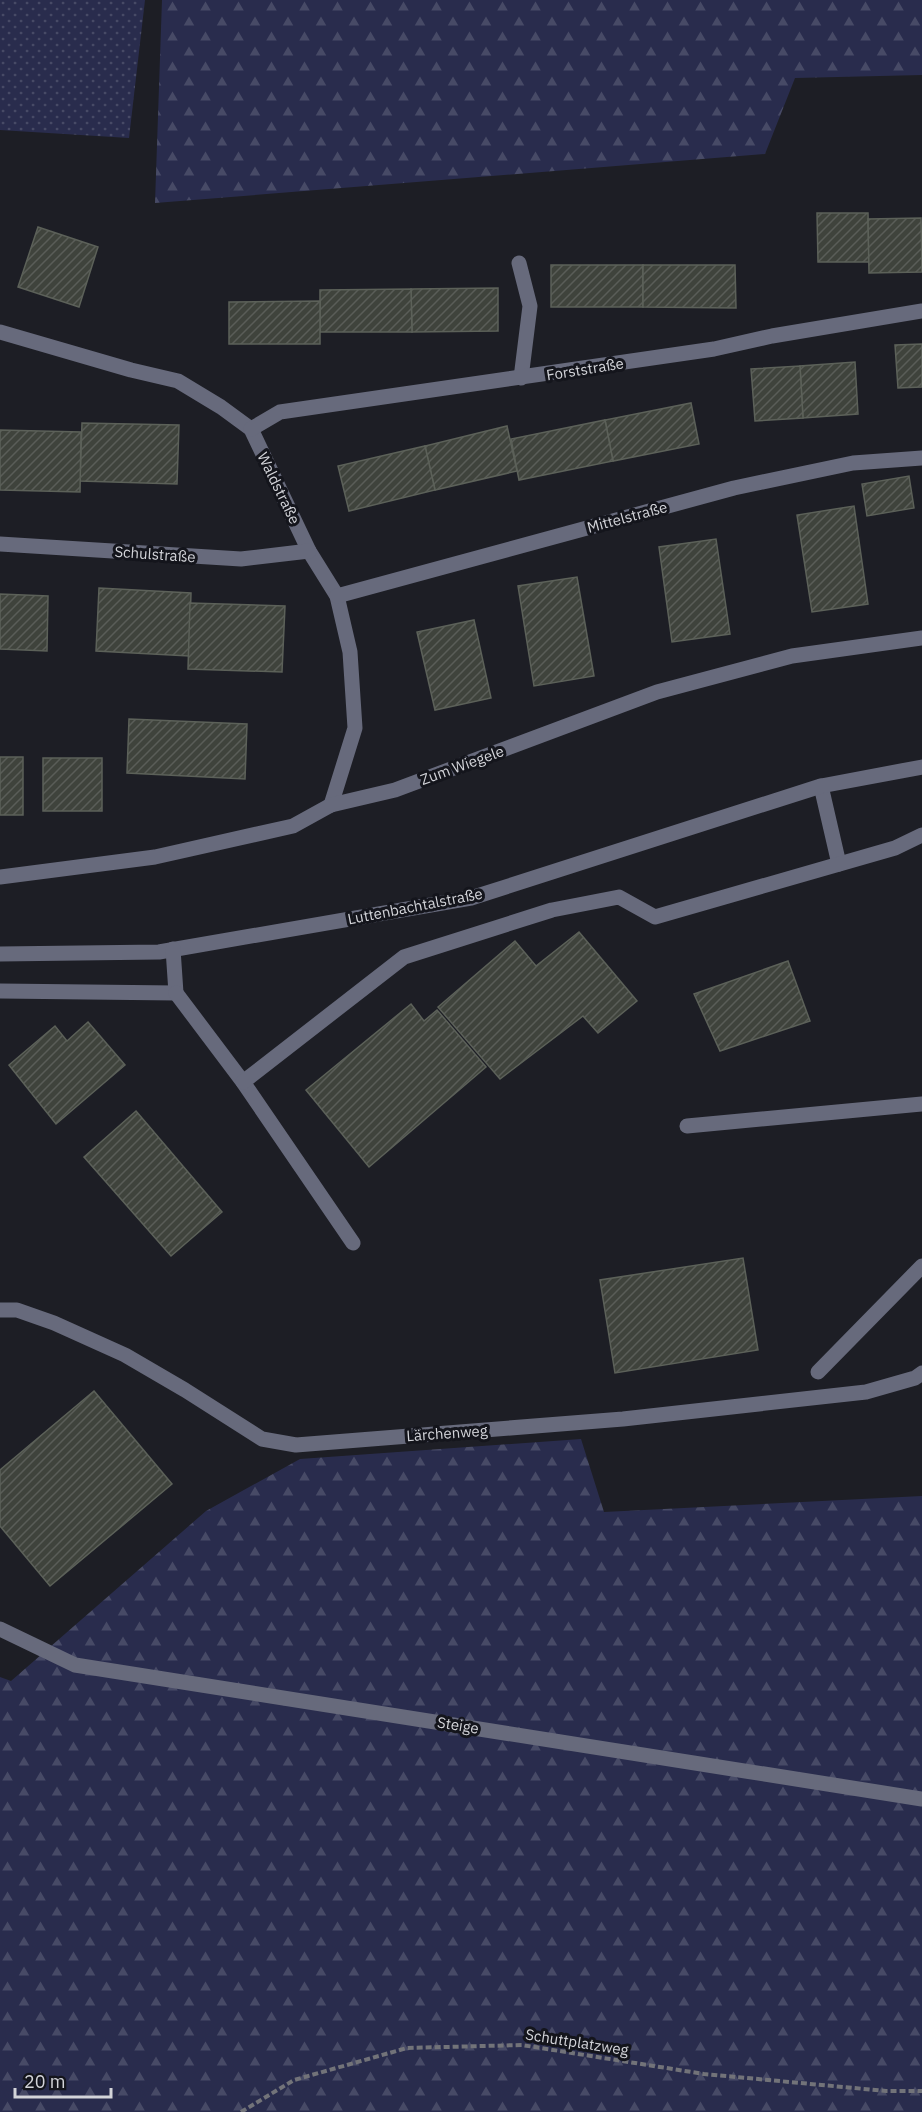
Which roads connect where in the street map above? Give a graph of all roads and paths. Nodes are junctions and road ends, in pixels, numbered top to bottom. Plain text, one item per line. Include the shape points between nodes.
1 (519, 263) dead end
2 (922, 311) edge
3 (0, 332) edge
4 (521, 378) junction
5 (250, 429) junction
6 (922, 458) edge
7 (0, 544) edge
8 (309, 550) junction
9 (337, 596) junction
10 (922, 638) edge
11 (922, 767) edge
12 (821, 786) junction
13 (331, 805) junction
14 (922, 835) edge
15 (839, 864) junction
16 (0, 877) edge
17 (172, 950) junction
18 (0, 954) edge
19 (0, 991) edge
20 (176, 993) junction
21 (243, 1082) junction
22 (922, 1104) edge
23 (687, 1126) dead end
24 (353, 1243) dead end
25 (922, 1266) edge
26 (0, 1310) edge
27 (818, 1372) dead end
28 (922, 1373) edge
29 (0, 1629) edge
30 (922, 1799) edge
31 (922, 2091) edge
32 (241, 2112) edge

1 - 4 street via 530,306
2 - 4 street, Forststraße via 714,349
3 - 5 street, Waldstraße via 178,381
4 - 5 street, Forststraße via 280,412
5 - 8 street, Waldstraße
6 - 9 street, Mittelstraße via 854,463 734,488
7 - 8 street, Schulstraße via 241,559
8 - 9 street, Waldstraße
9 - 13 street, Waldstraße via 350,652 355,728
10 - 13 street, Zum Wiegele via 792,656 657,692 395,790
11 - 12 street, Luttenbachtalstraße
12 - 15 street
12 - 17 street, Luttenbachtalstraße via 471,898
13 - 16 street, Zum Wiegele via 293,826 155,857
14 - 15 street via 895,848
15 - 21 street via 655,917 619,897 552,910 404,957
17 - 18 street, Luttenbachtalstraße
17 - 20 street
19 - 20 street
20 - 21 street
21 - 24 street
22 - 23 street
25 - 27 street
26 - 28 street, Lärchenweg via 17,1310 54,1323 125,1355 262,1439 296,1444 622,1419 866,1392
29 - 30 street, Steige via 75,1665
31 - 32 path, Schuttplatzweg via 704,2074 522,2045 407,2048 294,2080

